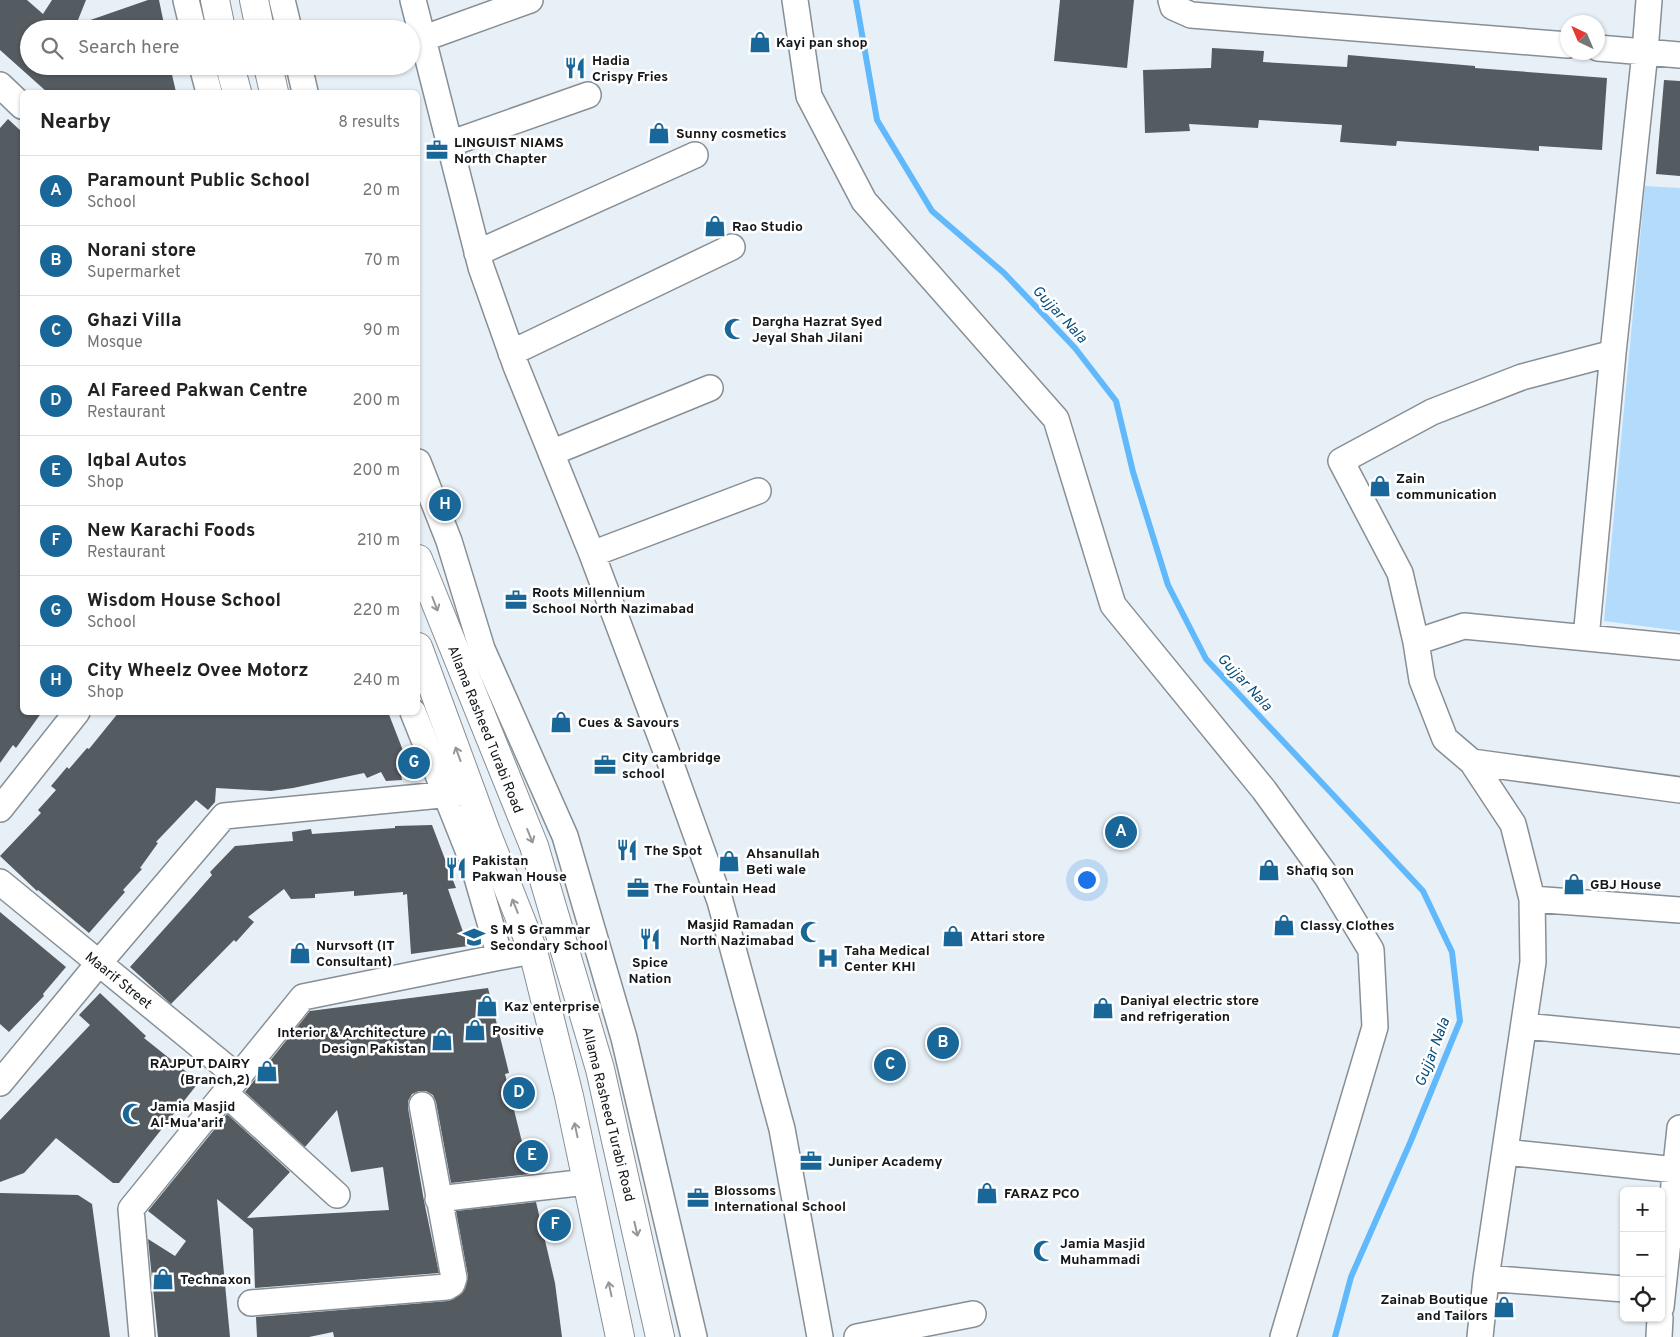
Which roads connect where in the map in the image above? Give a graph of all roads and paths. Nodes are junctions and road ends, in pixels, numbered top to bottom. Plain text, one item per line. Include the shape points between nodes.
1 (186, 0) edge
2 (215, 0) edge
3 (254, 0) edge
4 (282, 0) edge
5 (413, 0) edge
6 (530, 0) edge
7 (795, 0) edge
8 (1171, 0) edge
9 (1649, 0) edge
10 (191, 20) edge
11 (219, 20) edge
12 (258, 20) edge
13 (287, 20) edge
14 (418, 20) edge
15 (420, 30) edge
16 (422, 39) junction
17 (1560, 44) edge
18 (1605, 49) edge
19 (1645, 52) junction
20 (1680, 55) edge
21 (204, 75) edge
22 (232, 75) edge
23 (270, 75) edge
24 (301, 75) edge
25 (0, 85) edge
26 (208, 90) edge
27 (236, 90) edge
28 (274, 90) edge
29 (305, 90) edge
30 (588, 95) dead end
31 (20, 104) edge
32 (449, 144) junction
33 (694, 155) dead end
34 (732, 247) dead end
35 (477, 253) junction
36 (511, 353) junction
37 (1613, 354) junction
38 (710, 388) dead end
39 (551, 453) junction
40 (420, 467) edge
41 (758, 491) dead end
42 (592, 554) junction
43 (420, 564) edge
44 (1586, 638) junction
45 (1416, 642) junction
46 (1680, 647) edge
47 (420, 654) edge
48 (75, 715) edge
49 (415, 715) edge
50 (1472, 762) junction
51 (1680, 790) edge
52 (459, 794) junction
53 (0, 809) edge
54 (0, 882) edge
55 (1532, 899) junction
56 (1680, 910) edge
57 (533, 951) junction
58 (500, 956) junction
59 (99, 963) junction
60 (1524, 1026) junction
61 (1680, 1041) edge
62 (0, 1083) edge
63 (231, 1085) junction
64 (422, 1105) dead end
65 (1680, 1128) edge
66 (1505, 1152) junction
67 (1676, 1170) junction
68 (587, 1182) junction
69 (337, 1195) dead end
70 (438, 1199) junction
71 (1664, 1277) edge
72 (1486, 1278) junction
73 (1620, 1289) edge
74 (250, 1303) dead end
75 (973, 1314) dead end
76 (1660, 1322) edge
77 (142, 1337) edge
78 (620, 1337) edge
79 (660, 1337) edge
80 (694, 1337) edge
81 (820, 1337) edge
82 (857, 1337) edge
83 (1283, 1337) edge
84 (1480, 1337) edge
85 (1659, 1337) edge

1 - 10 street
2 - 11 main road
3 - 12 main road
4 - 13 street
5 - 14 street
6 - 16 street
7 - 83 street via 810,96 864,201 1056,419 1114,605 1264,790 1327,877 1371,950 1375,1027
8 - 17 street via 1173,7 1190,15
9 - 19 street
15 - 16 street
16 - 32 street
18 - 19 street
19 - 20 street
19 - 37 street
21 - 26 street
22 - 27 main road
23 - 28 main road
24 - 29 street
25 - 31 street
30 - 32 street
32 - 35 street
33 - 35 street
34 - 36 street
35 - 36 street
36 - 39 street
37 - 44 street
37 - 45 street via 1522,377 1432,412 1341,462 1400,573
38 - 39 street
39 - 42 street
40 - 80 street via 449,541 482,649 565,836 624,1038
41 - 42 street
42 - 81 street via 720,901 782,1128
43 -> 79 main road, Allama Rasheed Turabi Road via 534,846 600,1069
44 - 45 street via 1464,626
44 - 46 street
45 - 50 street via 1422,680 1445,739
52 -> 47 main road
48 - 53 street
49 - 52 street
50 - 51 street
50 - 55 street via 1513,824
57 -> 52 main road
52 - 58 street via 472,860
52 - 59 street via 224,816
54 - 59 street, Maarif Street
55 - 56 street
55 - 60 street via 1533,962
57 - 58 street
68 -> 57 main road
58 - 63 street via 303,997
59 - 62 street
59 - 63 street, Maarif Street
60 - 61 street
60 - 66 street
63 - 69 street, Maarif Street
63 - 77 street via 131,1209
64 - 70 street
65 - 67 street
66 - 67 street
66 - 72 street
67 - 71 street
68 - 70 street
78 -> 68 main road
70 - 74 street via 454,1278 452,1284
72 - 73 street
72 - 84 street
75 - 82 street
76 - 85 street

